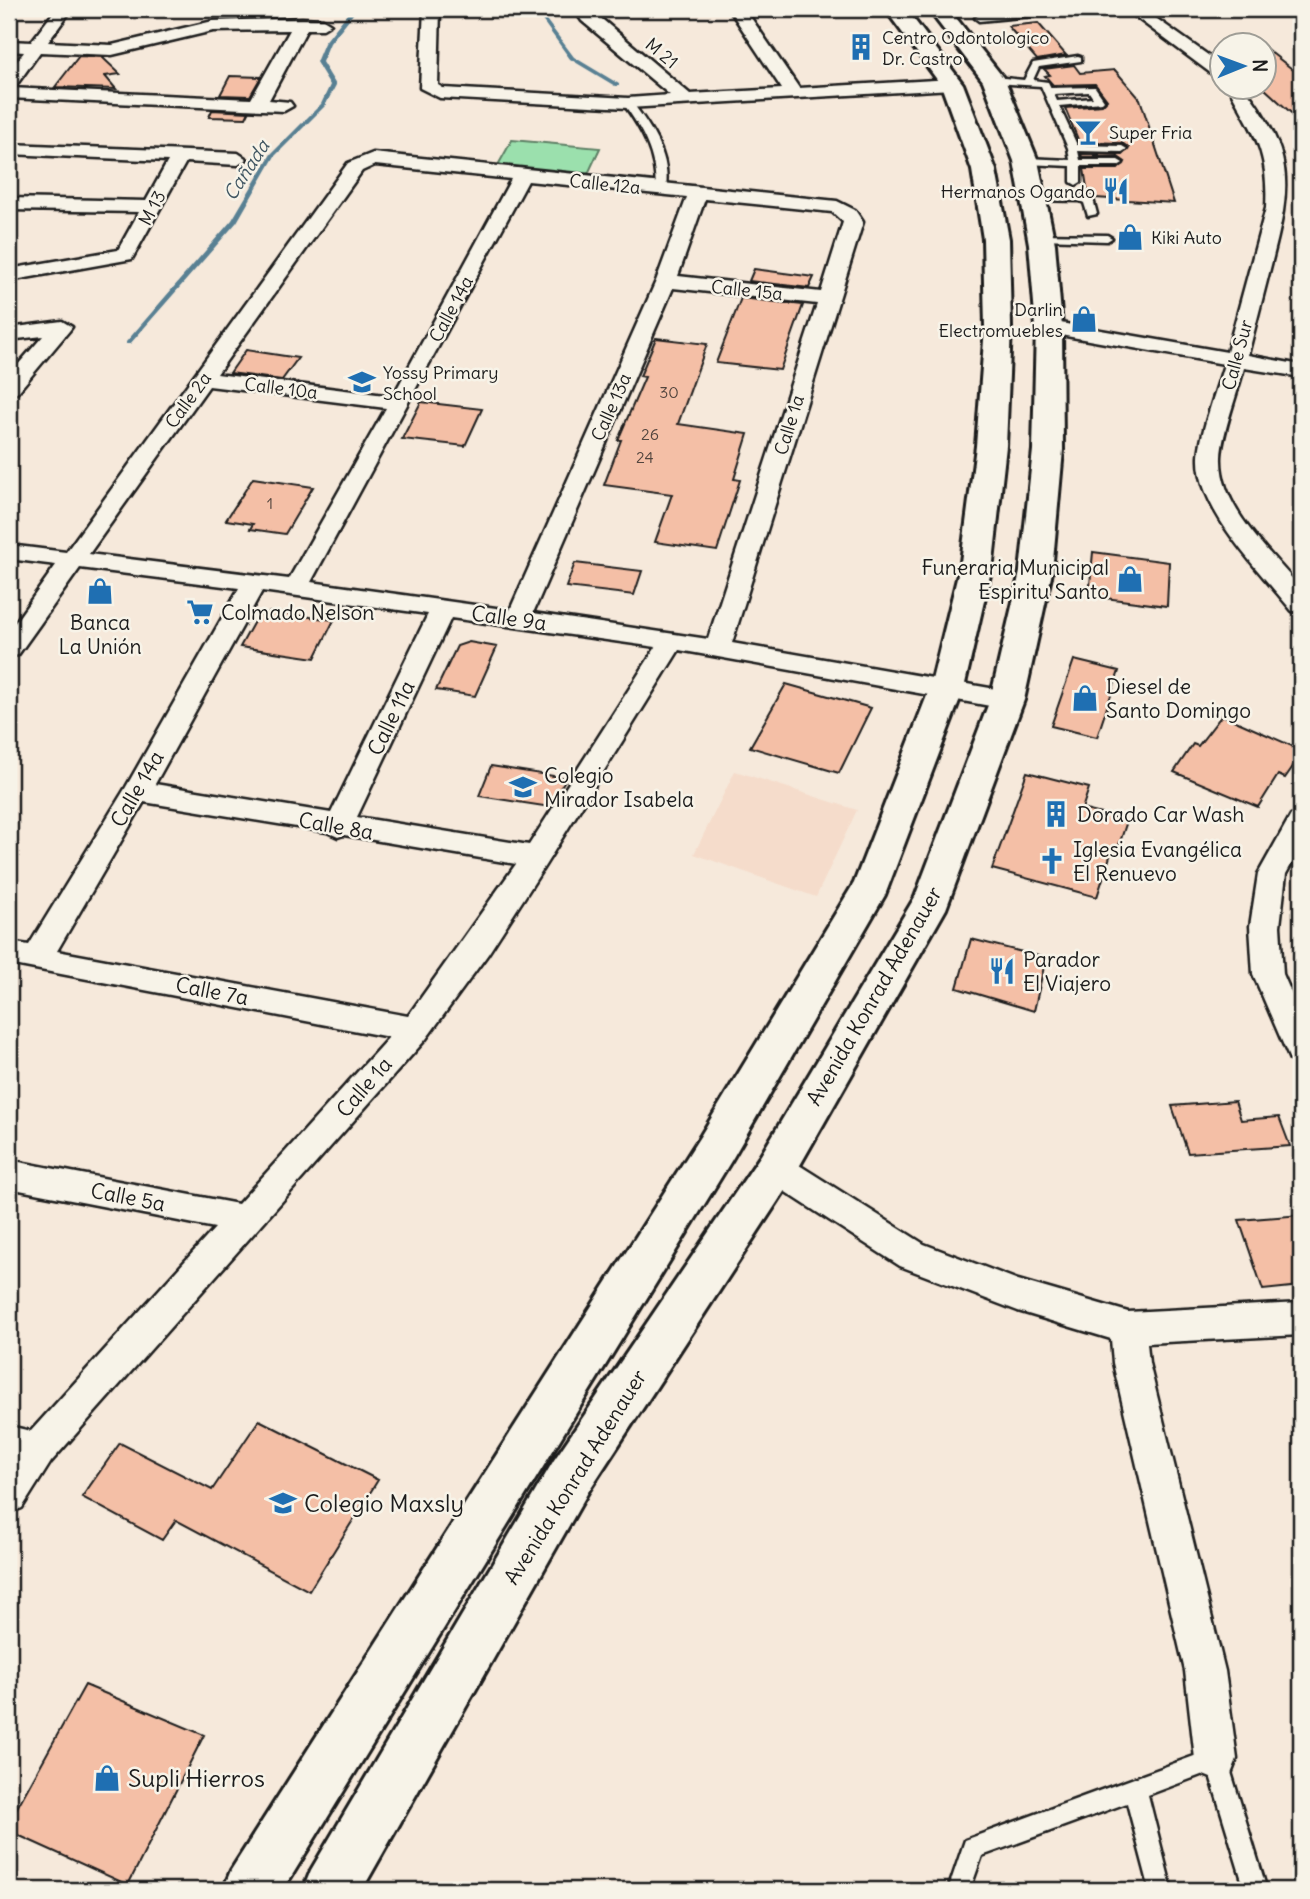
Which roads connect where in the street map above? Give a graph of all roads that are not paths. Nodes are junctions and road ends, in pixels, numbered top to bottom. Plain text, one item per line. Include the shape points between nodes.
1 (64, 9) edge
2 (432, 9) edge
3 (582, 9) edge
4 (737, 9) edge
5 (895, 9) edge
6 (938, 9) edge
7 (1047, 9) edge
8 (1133, 9) edge
9 (979, 18) dead end
10 (302, 23) junction
11 (323, 24) dead end
12 (9, 46) edge
13 (34, 47) junction
14 (1078, 59) dead end
15 (1208, 62) edge
16 (994, 80) junction
17 (1028, 81) junction
18 (9, 83) edge
19 (952, 84) junction
20 (1050, 91) junction
21 (9, 93) edge
22 (794, 93) junction
23 (686, 100) junction
24 (1248, 102) edge
25 (628, 103) junction
26 (1055, 104) junction
27 (257, 105) junction
28 (284, 106) dead end
29 (1073, 148) junction
30 (9, 149) edge
31 (1122, 149) dead end
32 (180, 157) junction
33 (238, 159) dead end
34 (373, 159) joint
35 (1026, 161) junction
36 (1076, 163) junction
37 (1118, 163) dead end
38 (522, 175) junction
39 (1076, 182) dead end
40 (661, 189) junction
41 (698, 193) junction
42 (1032, 198) junction
43 (9, 204) edge
44 (91, 206) junction
45 (153, 207) junction
46 (838, 207) joint
47 (1092, 214) dead end
48 (9, 220) edge
49 (1040, 236) junction
50 (1107, 238) dead end
51 (9, 275) edge
52 (666, 281) junction
53 (828, 299) junction
54 (1049, 327) junction
55 (9, 334) edge
56 (1236, 360) junction
57 (1301, 371) edge
58 (204, 379) junction
59 (9, 387) edge
60 (400, 403) junction
61 (9, 552) edge
62 (73, 559) junction
63 (255, 582) junction
64 (296, 587) junction
65 (1301, 605) edge
66 (443, 609) junction
67 (518, 619) junction
68 (672, 641) junction
69 (718, 648) junction
70 (9, 649) edge
71 (947, 688) junction
72 (1007, 700) junction
73 (137, 791) junction
74 (1301, 822) edge
75 (338, 827) junction
76 (536, 857) junction
77 (23, 956) edge
78 (415, 1030) junction
79 (1301, 1051) edge
80 (775, 1168) junction
81 (9, 1174) edge
82 (247, 1220) junction
83 (1301, 1319) edge
84 (1128, 1328) junction
85 (24, 1446) edge
86 (9, 1495) edge
87 (1216, 1759) junction
88 (1136, 1789) junction
89 (261, 1880) edge
90 (331, 1890) edge
91 (959, 1890) edge
92 (1161, 1890) edge
93 (1256, 1890) edge

1 - 13 street
2 - 25 street via 429,88 440,93
3 - 23 street, M 21
4 - 22 street
5 - 19 main road
6 - 16 main road, Avenida Konrad Adenauer
7 - 9 lane
8 - 15 street
10 - 11 street
10 - 13 street via 213,26 112,50
10 - 27 street
12 - 13 street
13 - 18 street
14 - 17 lane via 1036,65
16 - 17 lane
16 - 35 main road, Avenida Konrad Adenauer
17 - 20 lane via 1045,84
19 - 22 street
19 - 71 main road via 984,170 996,239 998,327 977,562
20 - 26 lane
20 - 26 lane via 1092,89 1099,100
21 - 27 street
22 - 23 street
23 - 25 street
24 - 56 street, Calle Sur via 1272,147 1279,178 1276,208
25 - 40 lane via 662,162
26 - 29 lane
27 - 28 street
29 - 31 lane
29 - 36 lane
30 - 32 street
32 - 33 street
32 - 45 street, M 13
34 - 38 street, Calle 12a
34 - 58 street, Calle 2a via 355,167
35 - 36 lane
35 - 42 main road, Avenida Konrad Adenauer
36 - 37 lane
36 - 39 lane
38 - 40 street, Calle 12a
38 - 60 street, Calle 14a
40 - 41 street, Calle 12a
41 - 46 street, Calle 12a
41 - 52 street, Calle 13a
42 - 47 lane via 1082,198 1089,201
42 - 49 main road, Avenida Konrad Adenauer
43 - 44 street
44 - 45 street
44 - 48 street
45 - 51 street, M 13 via 130,251 121,256
46 - 53 street, Calle 1a via 853,222
49 - 50 lane
49 - 54 main road, Avenida Konrad Adenauer
52 - 53 street, Calle 15a
52 - 67 street, Calle 13a
53 - 69 street, Calle 1a
54 - 56 street
54 - 72 main road, Avenida Konrad Adenauer via 1048,450 1036,572
55 - 59 street via 62,327
56 - 57 street
56 - 65 street, Calle Sur via 1210,457 1215,488 1232,520
58 - 60 street, Calle 10a
58 - 62 street, Calle 2a
60 - 64 street, Calle 14a
61 - 62 street, Calle 9a
62 - 63 street, Calle 9a
62 - 70 street, Calle 2a
63 - 64 street, Calle 9a
63 - 73 street, Calle 14a
64 - 66 street, Calle 9a
66 - 67 street, Calle 9a
66 - 75 street, Calle 11a
67 - 68 street, Calle 9a
68 - 69 street, Calle 9a
68 - 76 street, Calle 1a
69 - 71 street, Calle 9a
71 - 72 street, Calle 9a
71 - 89 main road via 873,885 716,1148
72 - 80 main road, Avenida Konrad Adenauer via 933,899
73 - 75 street, Calle 8a
73 - 77 street, Calle 14a
74 - 79 street via 1272,874 1265,926 1268,974
75 - 76 street, Calle 8a
76 - 78 street, Calle 1a
77 - 78 street, Calle 7a
78 - 82 street, Calle 1a
80 - 84 street via 912,1255
80 - 90 main road, Avenida Konrad Adenauer via 571,1476
81 - 82 street, Calle 5a
82 - 85 street, Calle 1a
83 - 84 street
84 - 87 street via 1131,1363 1205,1671
85 - 86 street, Calle 1a
87 - 88 lane
87 - 93 lane
88 - 91 lane via 973,1848
88 - 92 lane

